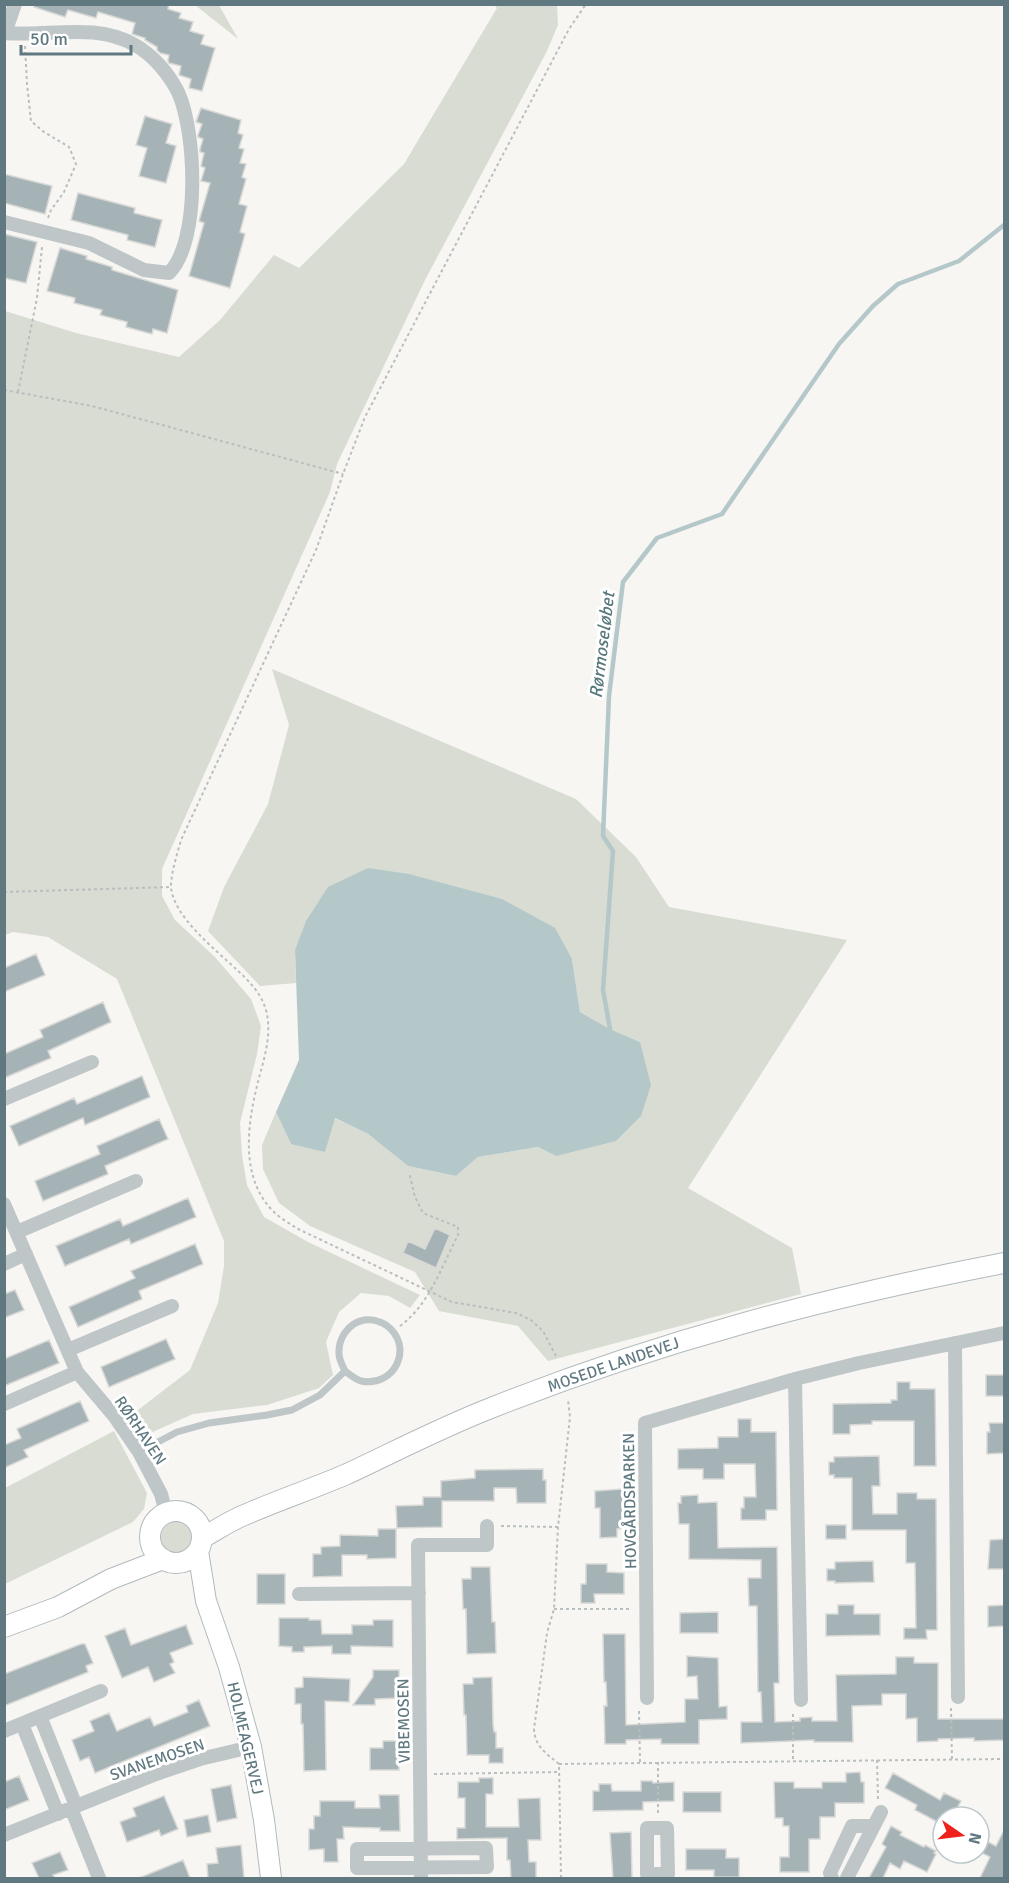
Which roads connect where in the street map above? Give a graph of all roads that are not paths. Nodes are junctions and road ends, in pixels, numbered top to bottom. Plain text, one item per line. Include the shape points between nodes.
1 (15, 4) edge
2 (5, 33) edge
3 (4, 222) edge
4 (92, 1062) dead end
5 (4, 1099) edge
6 (136, 1181) dead end
7 (4, 1204) edge
8 (17, 1232) junction
9 (26, 1254) junction
10 (1005, 1263) edge
11 (4, 1264) edge
12 (172, 1306) dead end
13 (1005, 1334) edge
14 (955, 1342) junction
15 (68, 1350) junction
16 (345, 1371) junction
17 (77, 1372) junction
18 (795, 1379) junction
19 (4, 1404) edge
20 (139, 1452) junction
21 (166, 1513) junction
22 (239, 1517) junction
23 (194, 1518) junction
24 (487, 1526) road end
25 (151, 1541) junction
26 (200, 1545) junction
27 (169, 1561) junction
28 (111, 1578) junction
29 (419, 1593) junction
30 (299, 1594) dead end
31 (206, 1601) junction
32 (4, 1627) edge
33 (102, 1691) dead end
34 (958, 1697) road end
35 (647, 1698) road end
36 (801, 1700) road end
37 (40, 1716) junction
38 (22, 1724) junction
39 (4, 1731) edge
40 (251, 1747) junction
41 (68, 1810) junction
42 (881, 1812) road end
43 (874, 1826) junction
44 (4, 1834) edge
45 (421, 1849) junction
46 (421, 1873) edge
47 (655, 1876) edge
48 (99, 1878) edge
49 (271, 1878) edge
50 (832, 1878) edge
51 (847, 1878) edge

1 - 2 street
2 - 3 street via 102,32 135,45 160,65 177,92 188,122 193,192 186,236 176,267 169,273 144,270 89,243
4 - 5 street
6 - 8 street
7 - 8 street, RØRHAVEN
8 - 9 street, RØRHAVEN
9 - 11 street
9 - 15 street, RØRHAVEN
10 - 22 main road, MOSEDE LANDEVEJ via 900,1283 692,1337 489,1408 328,1482
12 - 15 street
13 - 14 street, HOVGÅRDSPARKEN
14 - 18 street, HOVGÅRDSPARKEN
14 - 34 street
15 - 17 street, RØRHAVEN
16 - 16 lane via 339,1356 340,1340 349,1327 364,1320 380,1322 393,1331 400,1346 399,1362 390,1375 375,1382 359,1380
16 - 20 lane via 320,1395 292,1410 209,1423 177,1432
17 - 19 street
17 - 20 street, RØRHAVEN
18 - 35 street, HOVGÅRDSPARKEN via 645,1423
18 - 36 street
20 - 21 street, RØRHAVEN via 161,1494
21 - 23 main road via 181,1512
21 - 25 main road via 154,1525
22 - 23 main road, MOSEDE LANDEVEJ
22 - 26 main road, MOSEDE LANDEVEJ
23 - 26 main road via 199,1524
24 - 29 street, VIBEMOSEN via 487,1545 418,1545
25 - 27 main road via 157,1554
25 - 28 main road
26 - 27 main road via 188,1560
26 - 31 main road, HOLMEAGERVEJ
27 - 28 main road
27 - 31 main road, HOLMEAGERVEJ
28 - 32 main road via 58,1607
29 - 30 street
29 - 45 street, VIBEMOSEN
31 - 40 main road, HOLMEAGERVEJ
33 - 37 street
37 - 38 street
37 - 41 street
38 - 39 street
38 - 41 street
40 - 41 street, SVANEMOSEN via 156,1773
40 - 49 main road, HOLMEAGERVEJ
41 - 44 street, SVANEMOSEN
41 - 48 street
42 - 43 street
43 - 50 street via 852,1826 830,1873
43 - 51 street
45 - 46 street, VIBEMOSEN
45 - 46 street via 357,1849 357,1868
45 - 46 street via 486,1848 487,1867
47 - 47 street via 668,1874 667,1828 646,1828 647,1874

